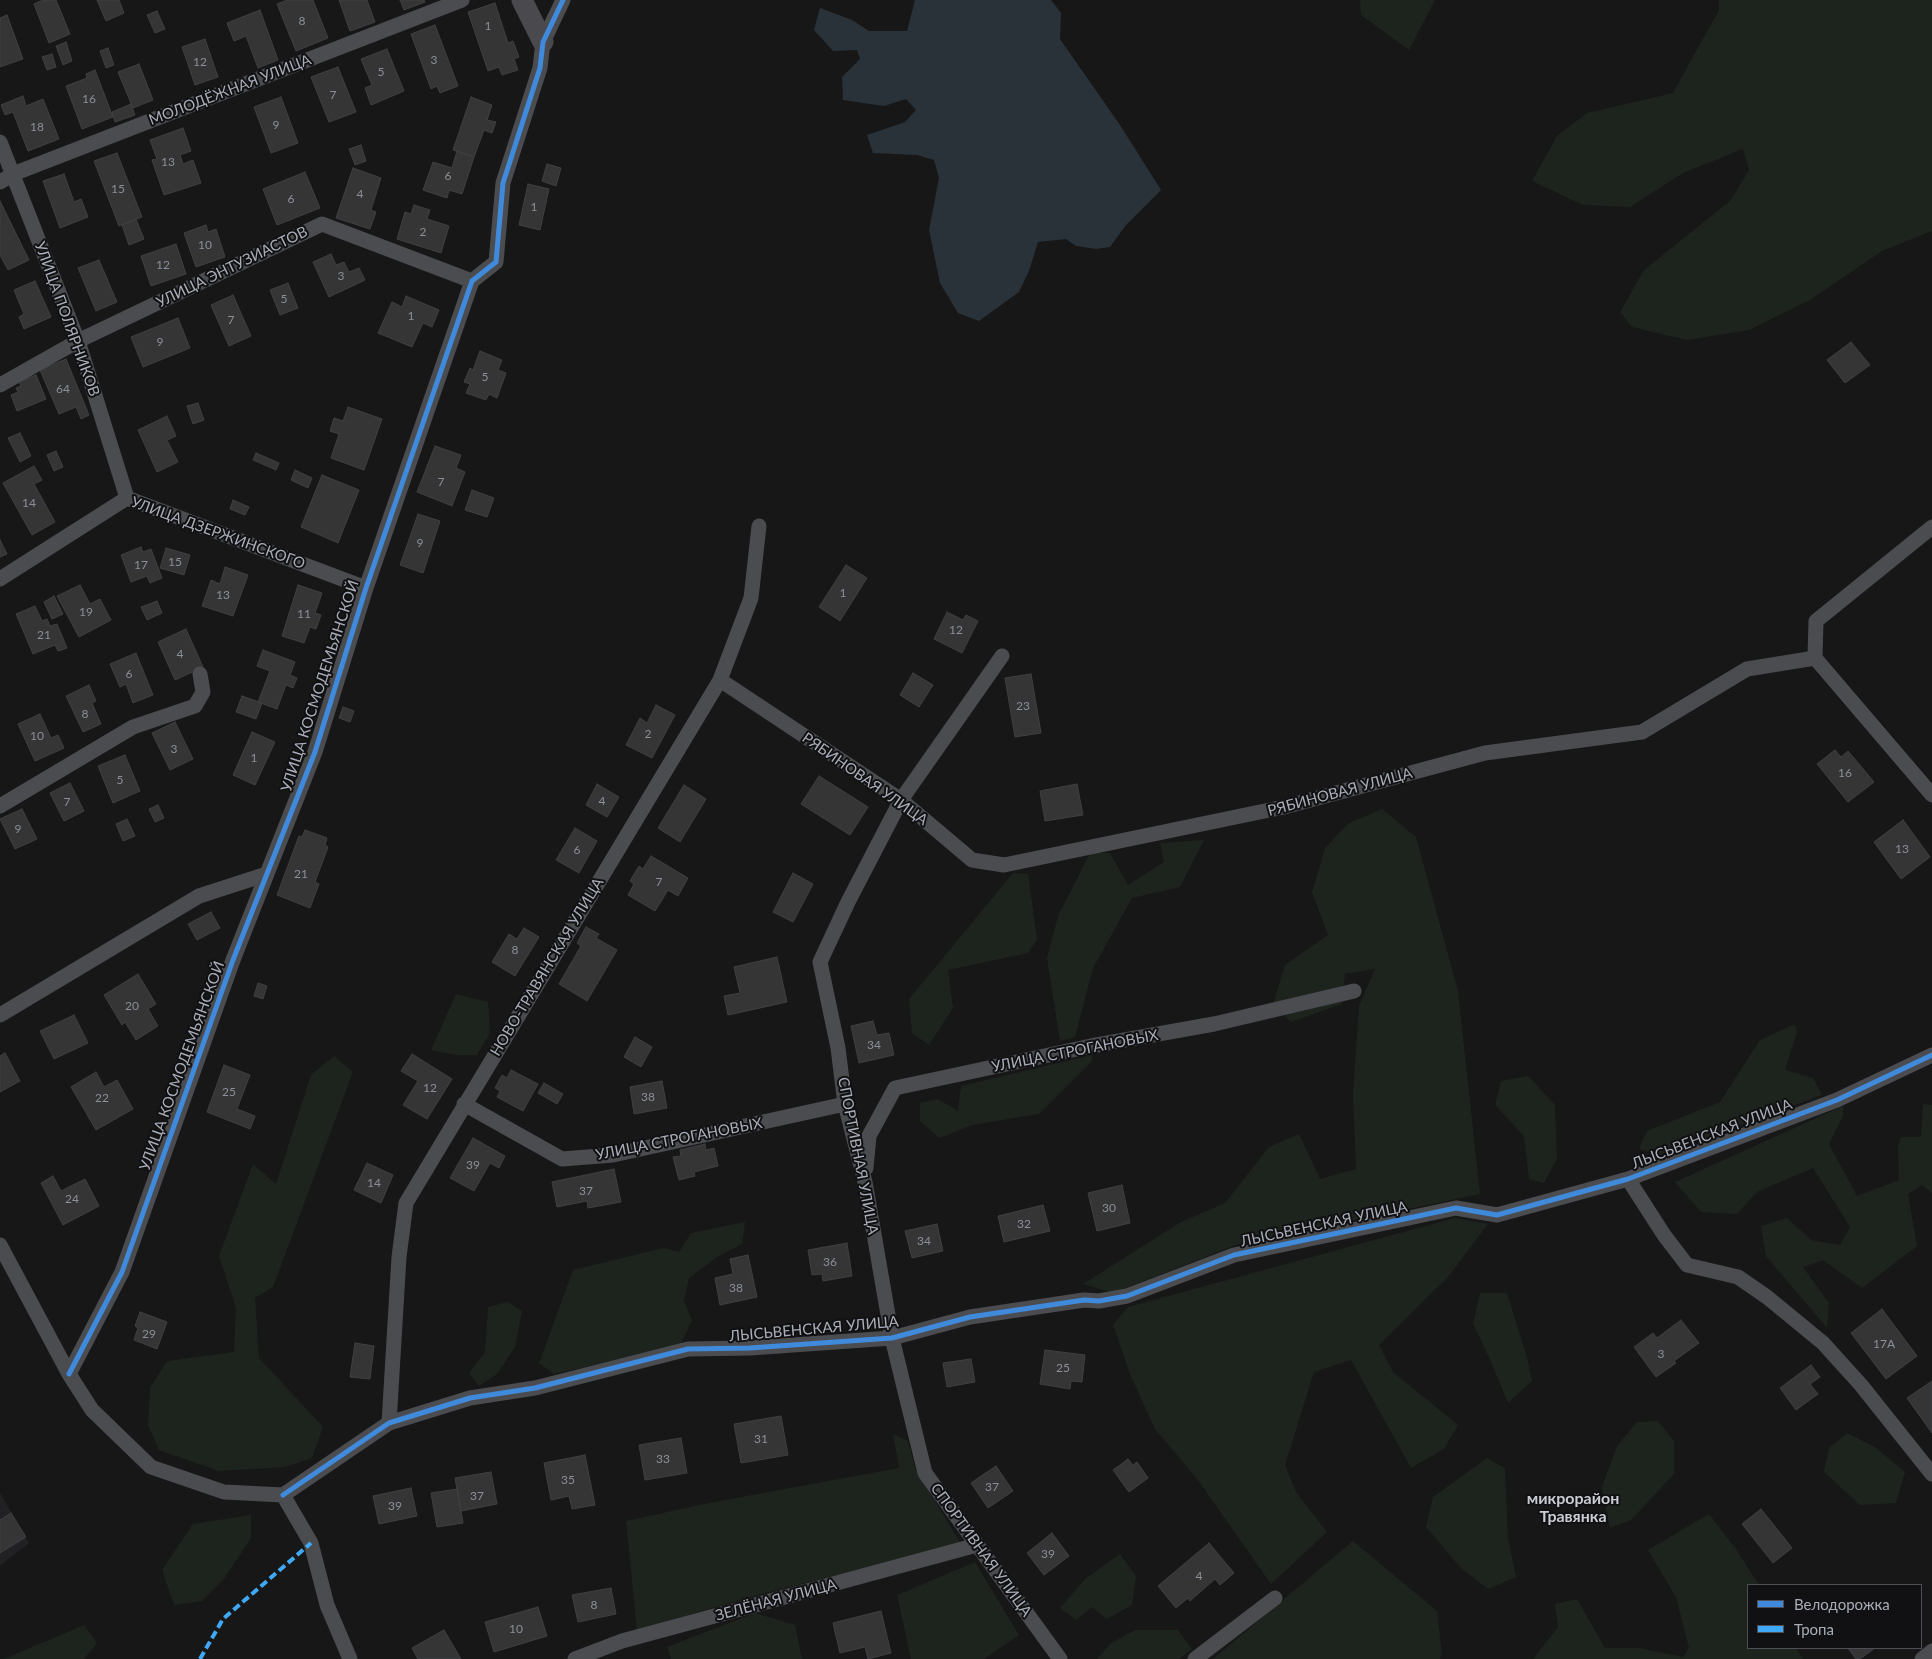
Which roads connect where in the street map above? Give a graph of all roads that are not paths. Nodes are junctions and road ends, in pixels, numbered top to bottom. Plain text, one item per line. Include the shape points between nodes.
1 (462, 0) edge
2 (522, 0) edge
3 (563, 0) edge
4 (543, 42) junction
5 (0, 142) edge
6 (7, 178) edge
7 (472, 281) junction
8 (78, 341) junction
9 (0, 386) edge
10 (127, 498) junction
11 (759, 526) dead end
12 (1932, 527) edge
13 (0, 579) edge
14 (366, 588) junction
15 (1002, 656) dead end
16 (1815, 658) junction
17 (200, 674) dead end
18 (720, 680) junction
19 (1932, 795) edge
20 (901, 800) junction
21 (0, 806) edge
22 (267, 874) junction
23 (1354, 991) dead end
24 (0, 1015) edge
25 (1932, 1055) edge
26 (464, 1104) junction
27 (845, 1104) junction
28 (1628, 1178) junction
29 (865, 1182) junction
30 (0, 1246) edge
31 (892, 1338) junction
32 (69, 1374) junction
33 (390, 1423) junction
34 (1932, 1474) edge
35 (284, 1495) junction
36 (977, 1545) junction
37 (1275, 1598) dead end
38 (1932, 1651) edge
39 (350, 1659) edge
40 (575, 1659) edge
41 (1060, 1659) edge
42 (1195, 1659) edge
43 (1922, 1659) edge

1 - 6 street, МОЛОДЁЖНАЯ УЛИЦА
2 - 4 street
3 - 4 street
4 - 7 street via 540,68 503,183 496,262
5 - 6 street, УЛИЦА ПОЛЯРНИКОВ
6 - 8 street, УЛИЦА ПОЛЯРНИКОВ
7 - 8 street, УЛИЦА ЭНТУЗИАСТОВ via 322,224
7 - 14 street, УЛИЦА КОСМОДЕМЬЯНСКОЙ
8 - 9 street, УЛИЦА ЭНТУЗИАСТОВ
8 - 10 street, УЛИЦА ПОЛЯРНИКОВ
10 - 13 street, УЛИЦА ДЗЕРЖИНСКОГО
10 - 14 street, УЛИЦА ДЗЕРЖИНСКОГО
11 - 18 street, НОВО-ТРАВЯНСКАЯ УЛИЦА via 751,598
12 - 16 street via 1816,620
14 - 22 street, УЛИЦА КОСМОДЕМЬЯНСКОЙ via 315,752
15 - 20 street, СПОРТИВНАЯ УЛИЦА
16 - 19 street
16 - 20 street, РЯБИНОВАЯ УЛИЦА via 1747,669 1642,732 1485,753 1284,807 1004,865 972,860
17 - 21 street via 203,692 195,706 133,727
18 - 20 street, РЯБИНОВАЯ УЛИЦА
18 - 26 street, НОВО-ТРАВЯНСКАЯ УЛИЦА
20 - 27 street, СПОРТИВНАЯ УЛИЦА via 820,962 838,1048
22 - 24 street via 199,896
22 - 32 street, УЛИЦА КОСМОДЕМЬЯНСКОЙ via 233,960 122,1272
23 - 29 street, УЛИЦА СТРОГАНОВЫХ via 1214,1024 1091,1046 895,1088 869,1136
25 - 28 street, ЛЫСЬВЕНСКАЯ УЛИЦА via 1837,1100
26 - 27 street, УЛИЦА СТРОГАНОВЫХ via 562,1159 613,1155
26 - 33 street, НОВО-ТРАВЯНСКАЯ УЛИЦА via 406,1203 399,1257
27 - 29 street, СПОРТИВНАЯ УЛИЦА
28 - 31 street, ЛЫСЬВЕНСКАЯ УЛИЦА via 1497,1215 1456,1208 1234,1255 1126,1296 970,1317
28 - 34 street via 1687,1266 1738,1277 1816,1337 1861,1385
29 - 31 street, СПОРТИВНАЯ УЛИЦА
30 - 32 street
31 - 33 street, ЛЫСЬВЕНСКАЯ УЛИЦА via 688,1349 536,1388 470,1398
31 - 36 street, СПОРТИВНАЯ УЛИЦА via 925,1473
32 - 35 street via 92,1410 151,1467 224,1492
33 - 35 street, ЛЫСЬВЕНСКАЯ УЛИЦА
35 - 39 street via 311,1543 327,1605
36 - 40 street, ЗЕЛЁНАЯ УЛИЦА via 622,1642
36 - 41 street, СПОРТИВНАЯ УЛИЦА
37 - 42 street
38 - 43 street

